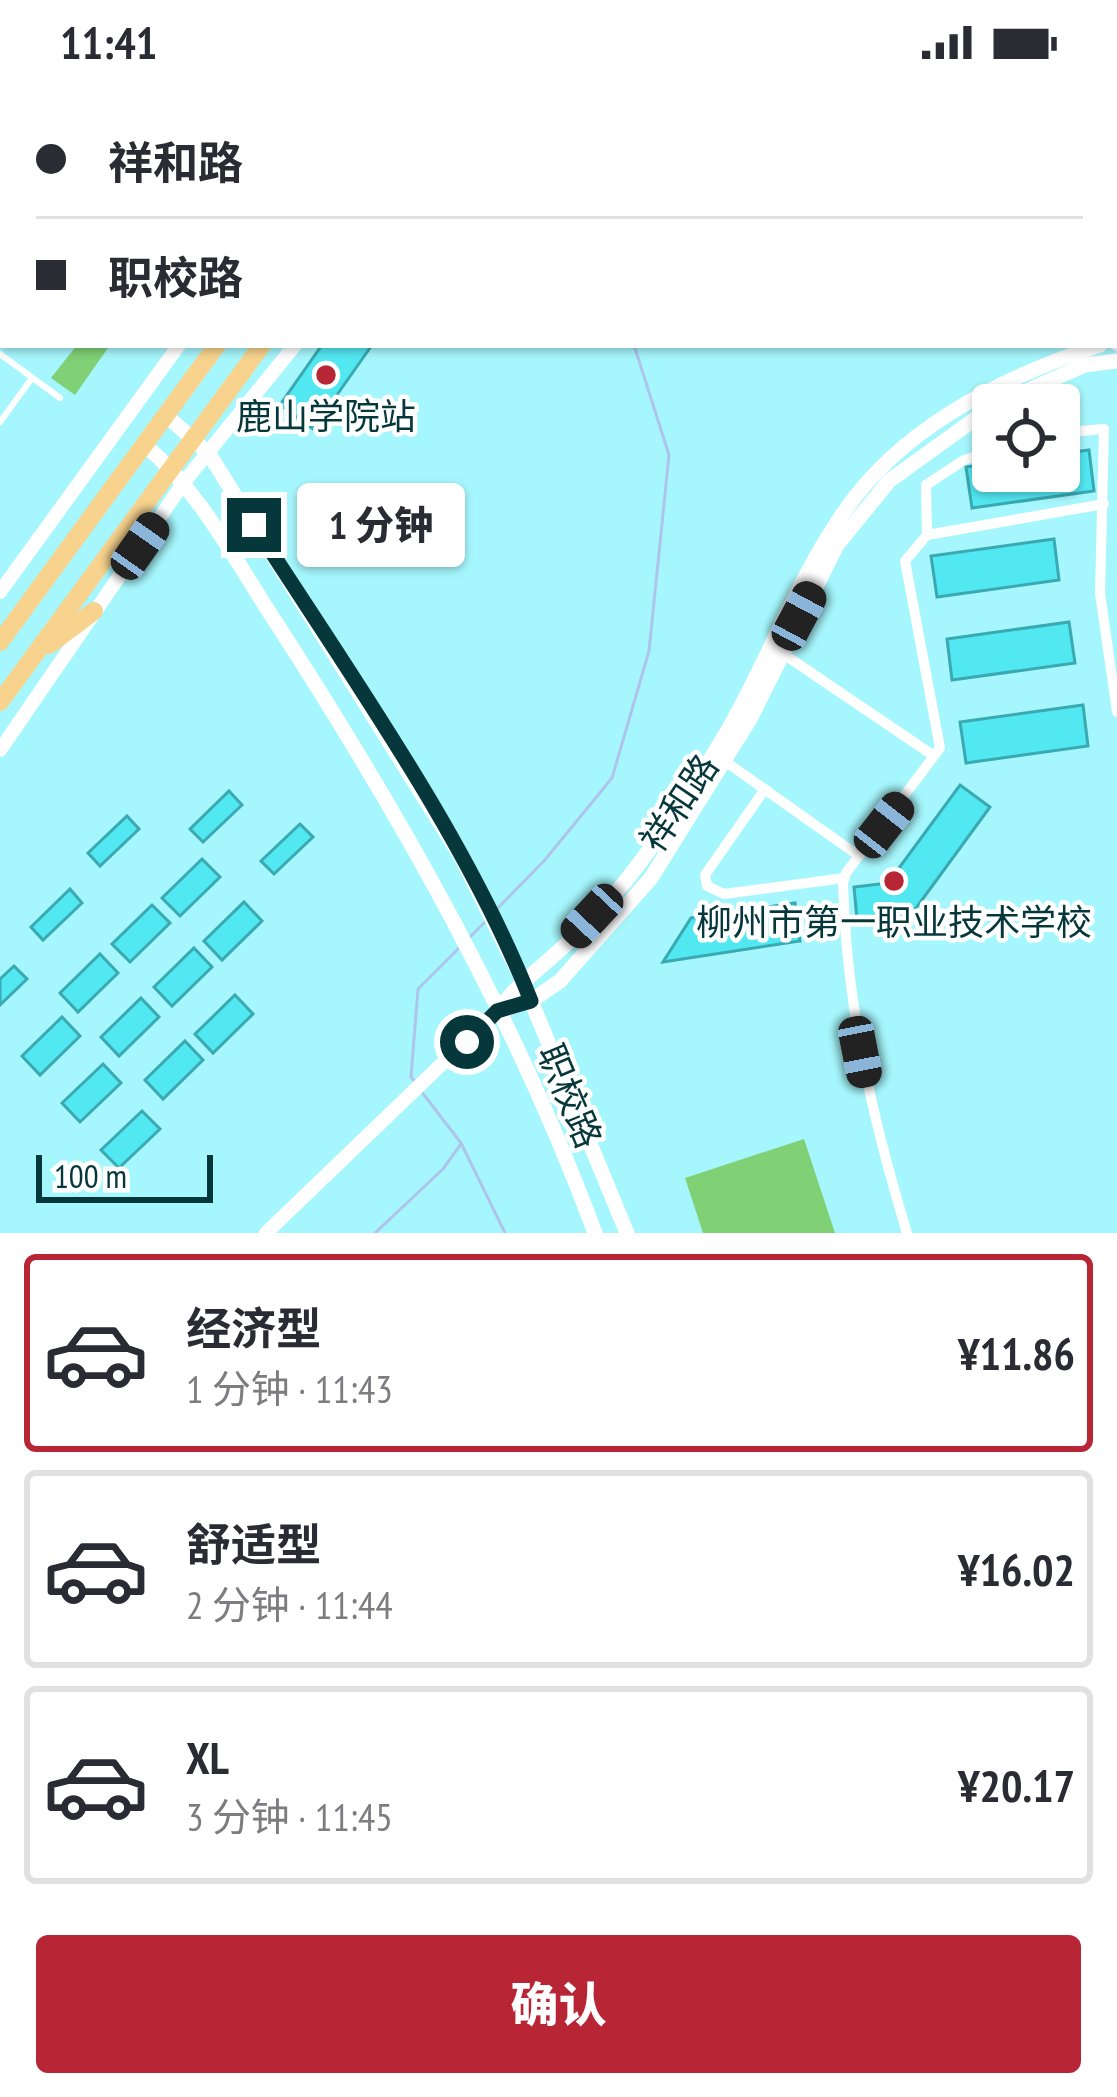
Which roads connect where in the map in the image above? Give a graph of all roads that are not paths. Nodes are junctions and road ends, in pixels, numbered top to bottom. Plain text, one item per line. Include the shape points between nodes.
1 (177, 348) edge
2 (215, 348) edge
3 (260, 348) edge
4 (293, 348) edge
5 (1092, 348) edge
6 (0, 354) edge
7 (1117, 361) edge
8 (32, 378) junction
9 (1043, 384) edge
10 (60, 398) dead end
11 (167, 416) junction
12 (0, 422) edge
13 (972, 422) edge
14 (1080, 432) edge
15 (195, 438) junction
16 (146, 446) junction
17 (209, 454) junction
18 (972, 458) edge
19 (178, 475) junction
20 (1104, 503) junction
21 (927, 535) junction
22 (0, 592) edge
23 (94, 610) junction
24 (0, 642) edge
25 (782, 653) junction
26 (31, 658) junction
27 (0, 702) edge
28 (1117, 712) edge
29 (0, 750) edge
30 (934, 756) junction
31 (726, 762) junction
32 (765, 789) junction
33 (859, 856) junction
34 (844, 878) junction
35 (522, 979) junction
36 (531, 1001) junction
37 (497, 1011) junction
38 (266, 1233) edge
39 (595, 1233) edge
40 (627, 1233) edge
41 (908, 1233) edge

1 - 22 street
2 - 11 highway
3 - 15 highway
4 - 17 street
5 - 35 main road, 祥和路 via 1004,381 920,434 856,496 662,831 562,948
6 - 8 lane
7 - 9 main road, 祥和路
8 - 10 lane
8 - 12 lane
11 - 15 main road, 职校路
11 - 16 highway
13 - 25 main road, 祥和路 via 889,482 837,545
14 - 20 street via 1104,429
15 - 17 main road, 职校路
15 - 19 highway
16 - 19 main road, 职校路
16 - 24 highway
17 - 19 street
17 - 35 main road, 职校路 via 460,855
18 - 21 street via 926,485
19 - 23 street
19 - 26 highway
19 - 37 main road, 职校路 via 339,721
20 - 21 street
20 - 28 street via 1100,593
21 - 30 street via 905,562 940,748
23 - 26 highway
23 - 29 street
25 - 30 street
25 - 31 main road, 祥和路
26 - 27 highway
30 - 33 street
31 - 32 street
31 - 36 main road, 祥和路 via 651,878 578,963
32 - 33 street
32 - 34 street via 705,875 707,886 724,894
33 - 34 street
34 - 41 street via 853,1016
35 - 36 main road, 职校路
35 - 37 main road, 祥和路
36 - 37 main road, 祥和路
36 - 40 main road, 职校路
37 - 38 street
37 - 39 main road, 职校路

